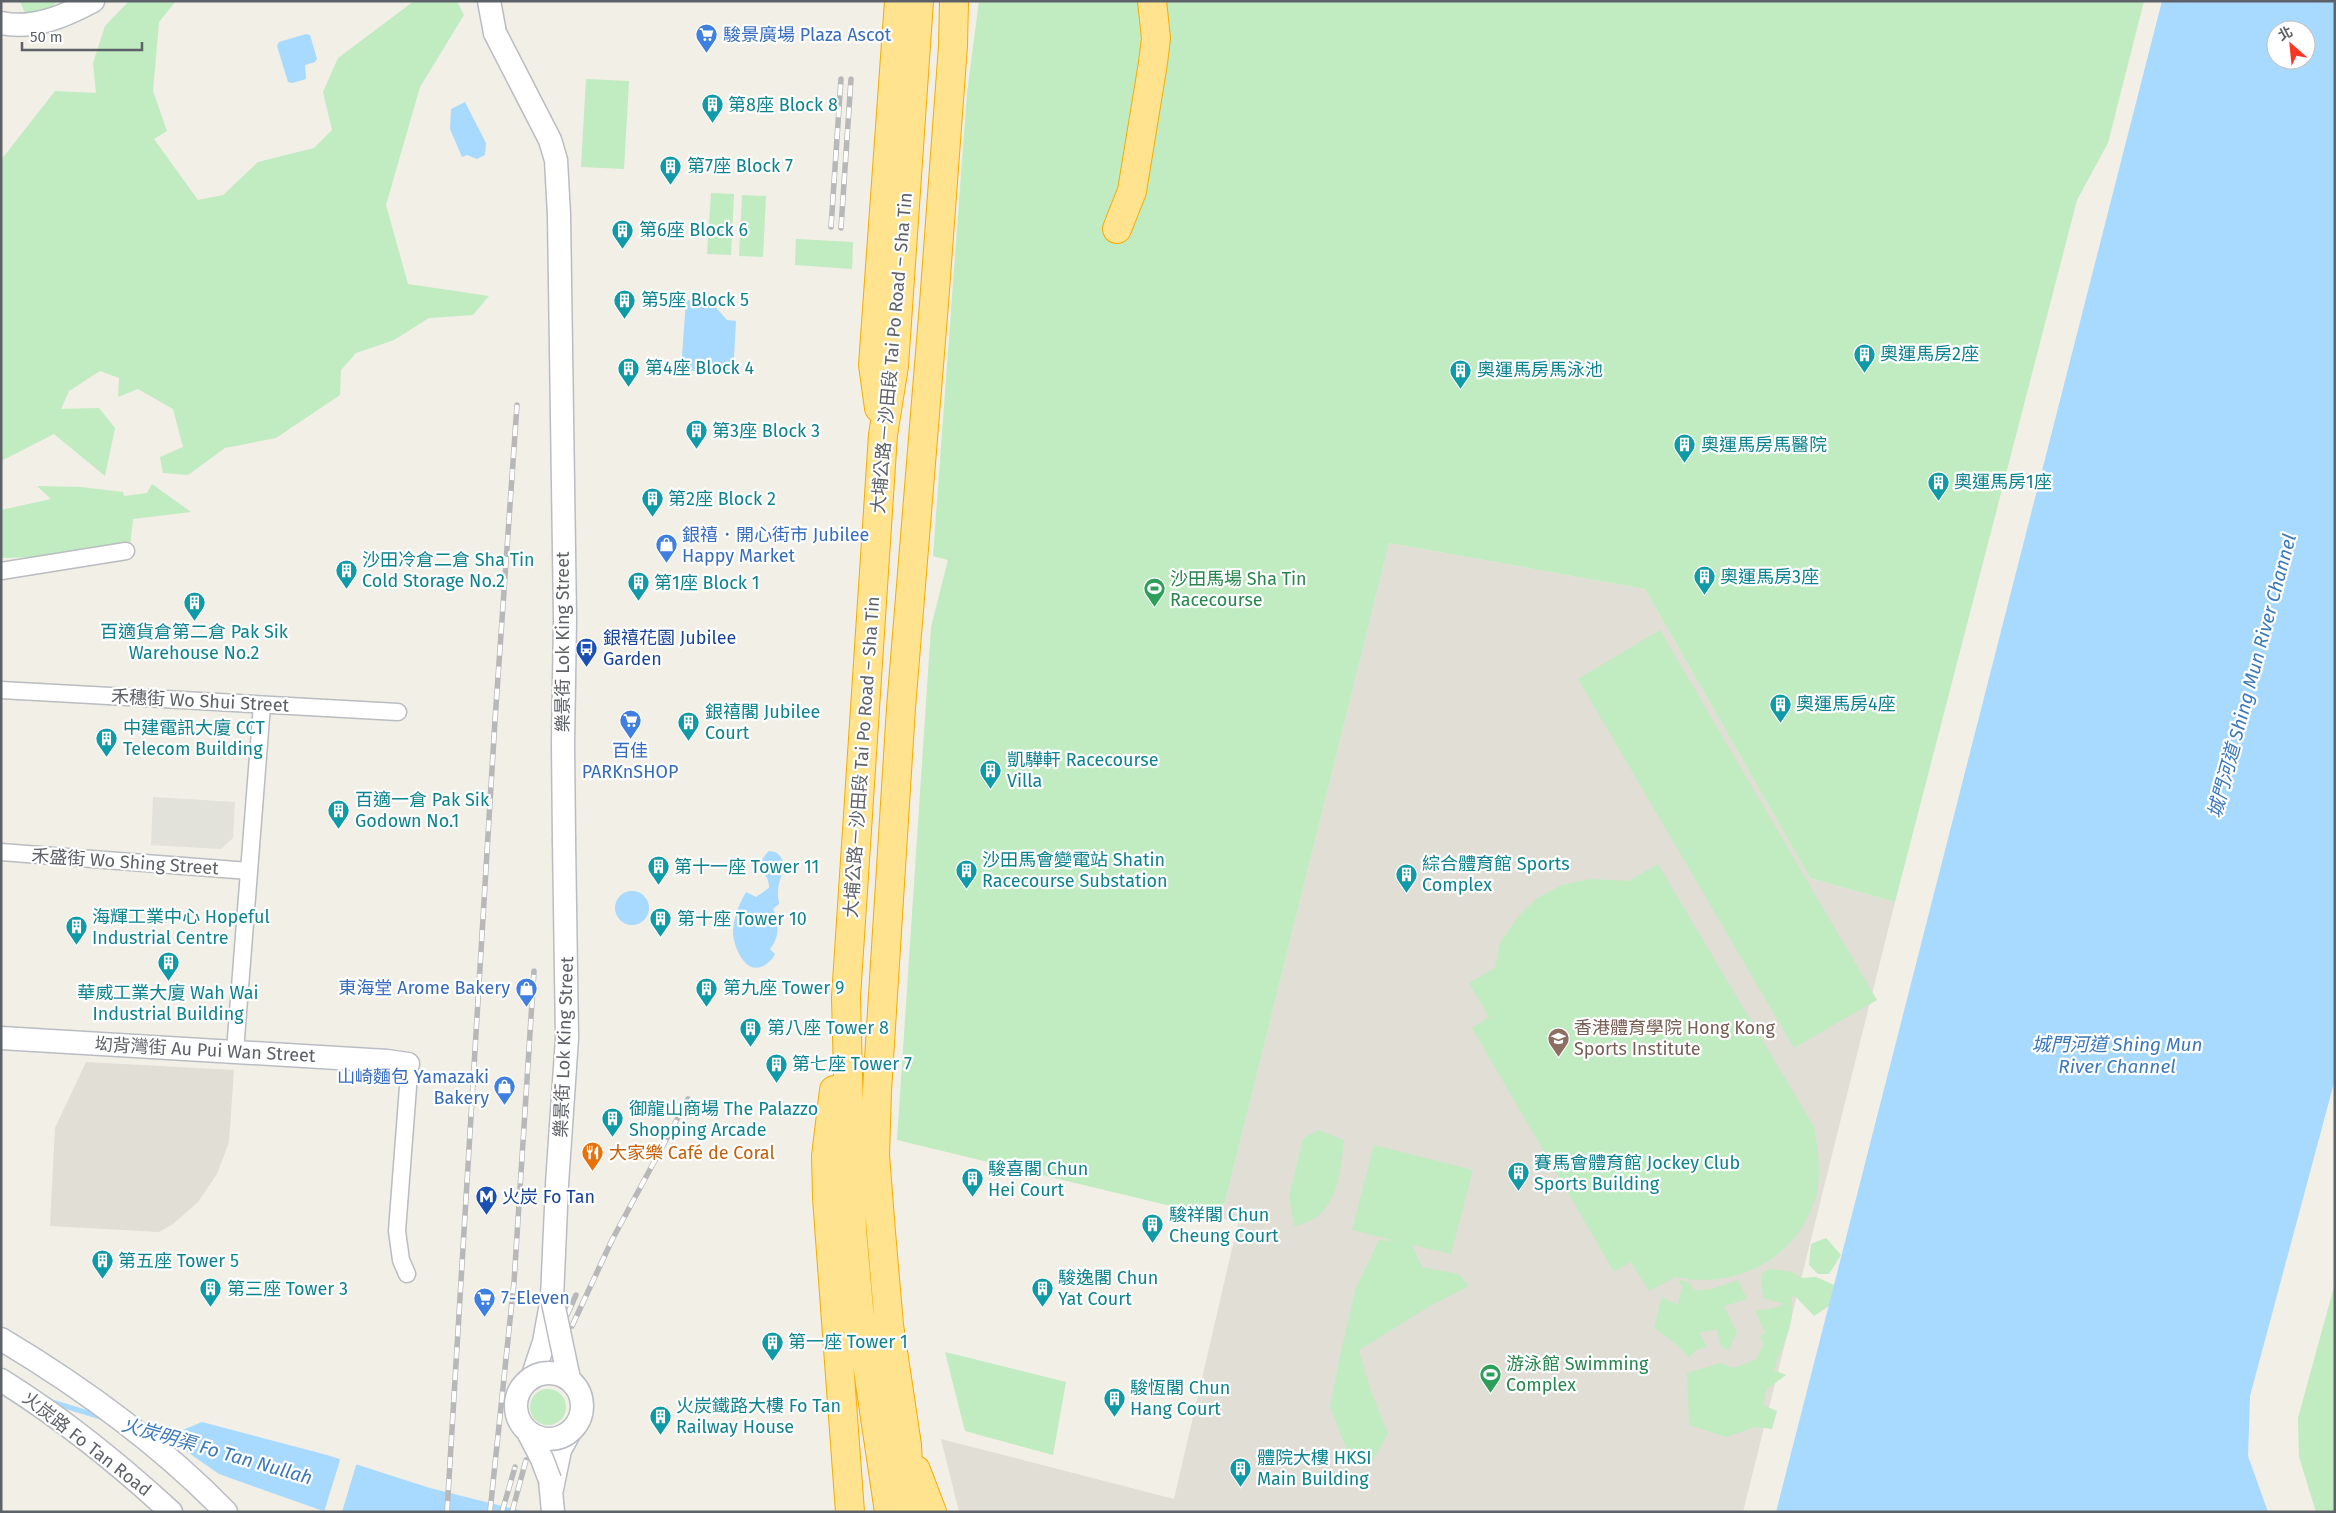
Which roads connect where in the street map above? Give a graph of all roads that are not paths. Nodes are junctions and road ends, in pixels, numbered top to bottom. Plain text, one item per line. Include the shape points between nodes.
1 (93, 1) edge
2 (489, 1) edge
3 (899, 1) edge
4 (919, 1) edge
5 (954, 1) edge
6 (970, 1) edge
7 (1152, 1) edge
8 (1, 23) edge
9 (953, 46) junction
10 (1117, 229) dead end
11 (883, 435) junction
12 (126, 551) dead end
13 (1, 571) edge
14 (1, 690) edge
15 (262, 704) junction
16 (398, 712) dead end
17 (1, 852) edge
18 (249, 871) junction
19 (846, 997) junction
20 (1, 1038) edge
21 (235, 1051) junction
22 (408, 1064) joint
23 (406, 1274) dead end
24 (552, 1298) junction
25 (1, 1339) edge
26 (532, 1378) junction
27 (569, 1379) junction
28 (1, 1380) edge
29 (570, 1432) junction
30 (529, 1434) junction
31 (907, 1445) junction
32 (552, 1489) junction
33 (171, 1512) edge
34 (226, 1512) edge
35 (553, 1512) edge
36 (850, 1512) edge
37 (889, 1512) edge
38 (910, 1512) edge
39 (932, 1512) edge

1 - 8 street via 71,13 34,24
2 - 24 street, 樂景街 Lok King Street, bridge via 495,33 550,140 556,160 559,215 567,1038
3 - 11 highway via 873,365
4 - 11 highway, 大埔公路－沙田段 Tai Po Road – Sha Tin via 894,366
5 - 9 highway, 大埔公路－沙田段 Tai Po Road – Sha Tin
6 - 9 highway
7 - 10 highway via 1156,38 1153,63 1132,191
9 - 31 highway, 大埔公路－沙田段 Tai Po Road – Sha Tin via 901,708 877,1091 875,1155 884,1276
11 - 19 highway, 大埔公路－沙田段 Tai Po Road – Sha Tin
12 - 13 street
14 - 15 street, 禾穗街 Wo Shui Street
15 - 16 street, 禾穗街 Wo Shui Street
15 - 18 street
17 - 18 street, 禾盛街 Wo Shing Street
18 - 21 street
19 - 36 highway via 826,1156
19 - 37 highway, 大埔公路－沙田段 Tai Po Road – Sha Tin via 852,1230 859,1309
20 - 21 street, 㘭背灣街 Au Pui Wan Street
21 - 22 street, 㘭背灣街 Au Pui Wan Street
22 - 23 street via 397,1231
24 - 26 street, 樂景街 Lok King Street, bridge via 544,1342
24 - 27 street, 樂景街 Lok King Street, bridge
25 - 34 street, 火炭路 Fo Tan Road via 111,1411 178,1466
26 - 27 street, bridge via 551,1373
26 - 30 street, bridge via 523,1385 515,1405 521,1426
27 - 29 street, bridge via 577,1388 582,1406 577,1424
28 - 33 street, 火炭路 Fo Tan Road via 105,1454
29 - 30 street, bridge via 550,1440
29 - 32 street via 560,1450
30 - 32 street, bridge via 548,1471
31 - 38 highway, 大埔公路－沙田段 Tai Po Road – Sha Tin
31 - 39 highway
32 - 35 street

